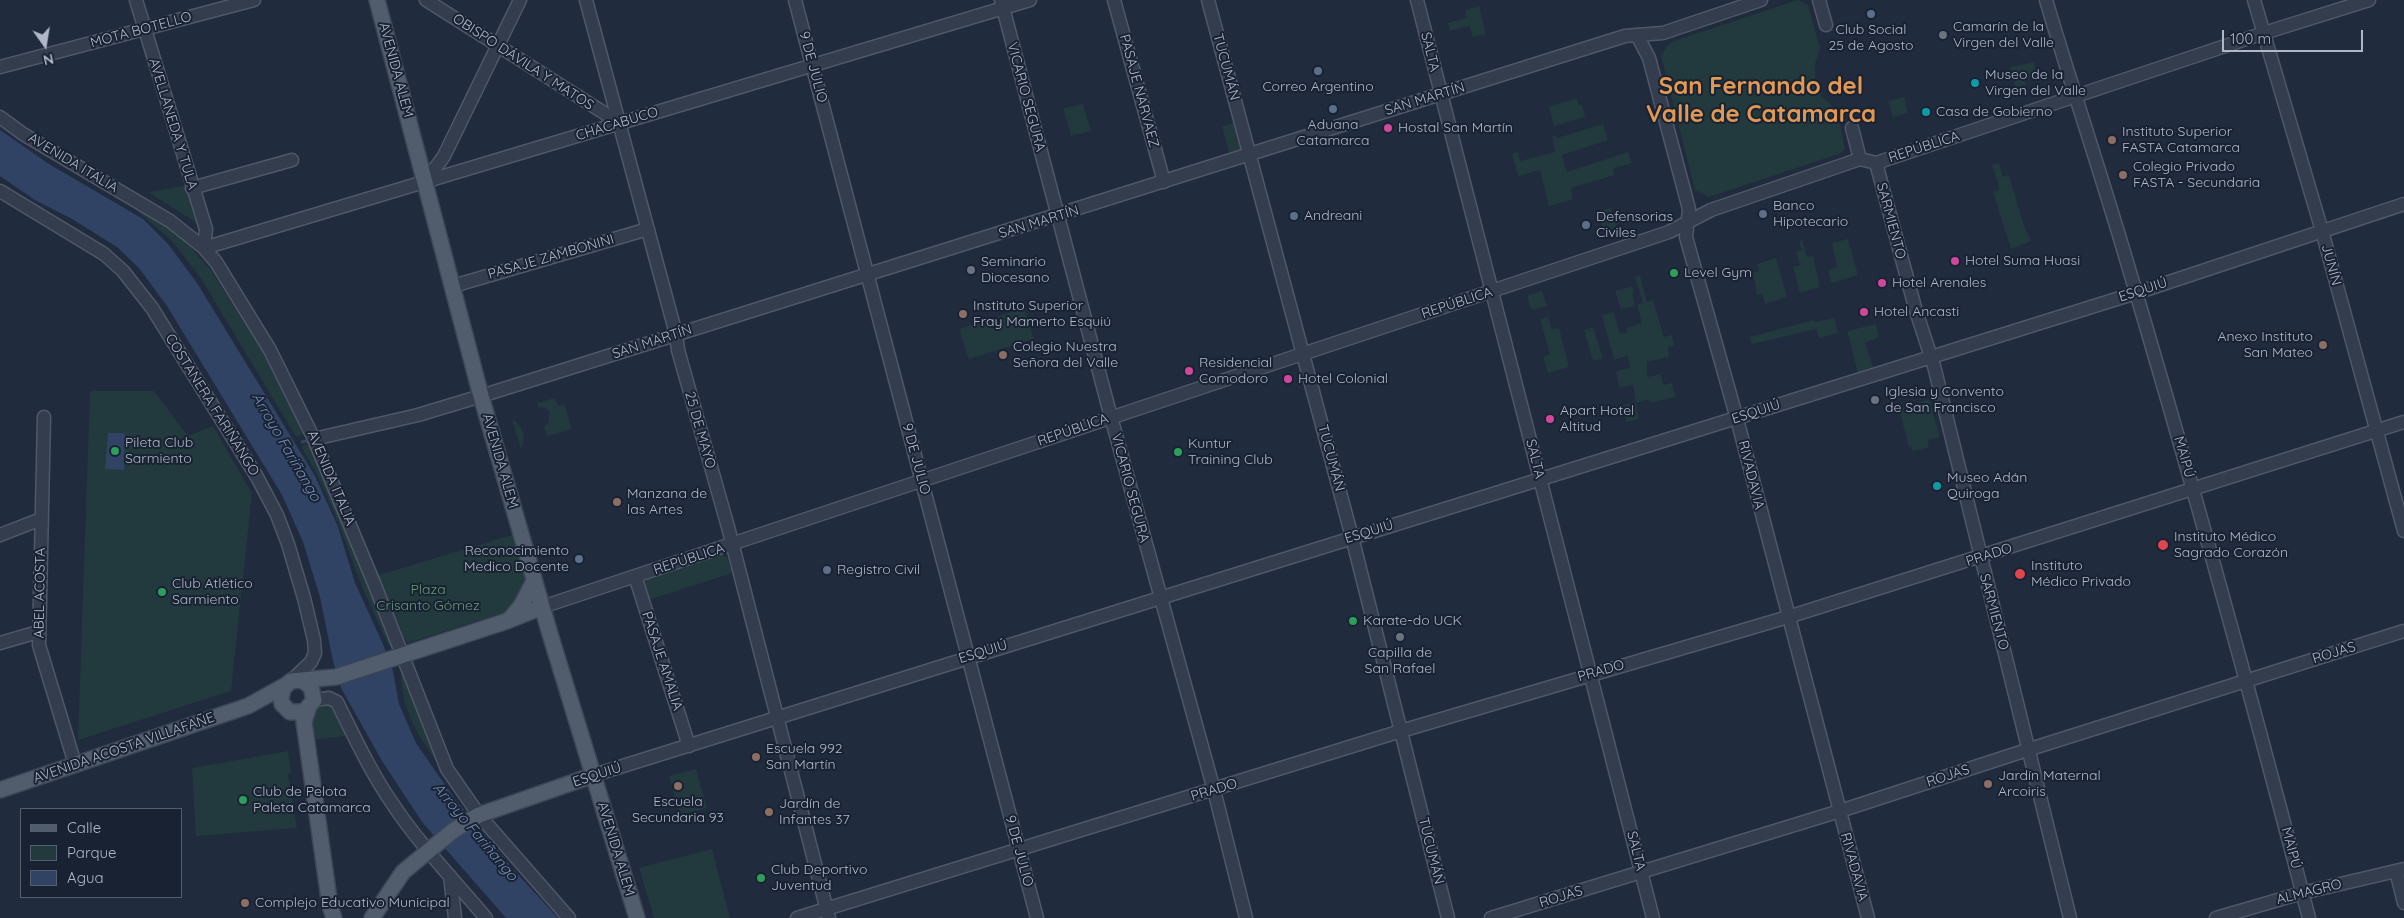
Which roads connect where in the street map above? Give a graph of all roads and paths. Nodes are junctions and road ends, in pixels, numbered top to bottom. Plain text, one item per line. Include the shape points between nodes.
1 (136, 0) edge
2 (254, 0) edge
3 (377, 0) edge
4 (426, 0) edge
5 (520, 0) edge
6 (586, 0) edge
7 (795, 0) edge
8 (1030, 0) edge
9 (1114, 0) edge
10 (1208, 0) edge
11 (1417, 0) edge
12 (1761, 0) edge
13 (1819, 0) edge
14 (2046, 0) edge
15 (2254, 0) edge
16 (2370, 0) edge
17 (1002, 4) edge
18 (1826, 25) dead end
19 (144, 29) junction
20 (1663, 33) junction
21 (2264, 33) junction
22 (1637, 35) junction
23 (498, 45) junction
24 (1, 64) edge
25 (813, 67) junction
26 (1441, 95) junction
27 (2076, 97) junction
28 (0, 117) edge
29 (620, 123) junction
30 (1852, 128) dead end
31 (1250, 154) junction
32 (1860, 159) junction
33 (292, 160) dead end
34 (1876, 163) junction
35 (425, 182) junction
36 (1164, 182) junction
37 (192, 188) junction
38 (0, 191) edge
39 (2404, 204) edge
40 (1711, 210) junction
41 (1058, 216) junction
42 (1689, 222) junction
43 (648, 229) junction
44 (2322, 231) junction
45 (204, 248) junction
46 (868, 275) junction
47 (453, 286) junction
48 (1492, 292) junction
49 (2136, 293) junction
50 (676, 334) junction
51 (1302, 353) junction
52 (1929, 357) junction
53 (481, 396) junction
54 (44, 416) dead end
55 (1111, 417) junction
56 (1737, 418) junction
57 (2404, 422) edge
58 (2376, 431) junction
59 (314, 439) junction
60 (1540, 478) junction
61 (921, 481) junction
62 (2193, 488) junction
63 (41, 519) junction
64 (2404, 531) edge
65 (0, 535) edge
66 (1352, 537) junction
67 (731, 545) junction
68 (1980, 558) junction
69 (635, 576) junction
70 (534, 581) junction
71 (1160, 598) junction
72 (542, 607) junction
73 (1788, 617) junction
74 (508, 621) junction
75 (2404, 631) edge
76 (38, 632) junction
77 (550, 634) junction
78 (0, 643) edge
79 (970, 656) junction
80 (398, 657) junction
81 (1591, 674) junction
82 (336, 677) junction
83 (2247, 680) junction
84 (293, 682) junction
85 (312, 702) junction
86 (248, 706) junction
87 (289, 711) junction
88 (777, 718) junction
89 (1401, 731) junction
90 (689, 746) junction
91 (2027, 750) junction
92 (75, 764) junction
93 (594, 775) junction
94 (0, 790) edge
95 (1214, 790) junction
96 (1840, 811) junction
97 (476, 817) junction
98 (433, 847) junction
99 (1019, 850) junction
100 (2400, 870) edge
101 (1642, 872) junction
102 (450, 876) junction
103 (2302, 893) junction
104 (2404, 902) edge
105 (828, 914) edge
106 (323, 918) edge
107 (334, 918) edge
108 (372, 918) edge
109 (455, 918) edge
110 (486, 918) edge
111 (570, 918) edge
112 (637, 918) edge
113 (797, 918) edge
114 (1037, 918) edge
115 (1246, 918) edge
116 (1448, 918) edge
117 (1491, 918) edge
118 (1653, 918) edge
119 (1868, 918) edge
120 (2070, 918) edge
121 (2216, 918) edge
122 (2309, 918) edge

1 - 19 street, AVELLANEDA Y TULA
2 - 19 street, MOTA BOTELLO
3 - 35 main road, AVENIDA ALEM
4 - 23 street, OBISPO DÁVILA Y MATOS
5 - 23 street
6 - 29 street, 25 DE MAYO
7 - 25 street, 9 DE JULIO
8 - 17 street, CHACABUCO
9 - 36 street, PASAJE NARVAEZ
10 - 31 street, TUCUMÁN
11 - 26 street, SALTA
12 - 20 street, SAN MARTÍN
13 - 18 street
14 - 27 street, MAIPÚ
15 - 21 street, JUNÍN
16 - 21 street, REPÚBLICA
17 - 25 street, CHACABUCO
17 - 41 street, VICARIO SEGURA
19 - 24 street, MOTA BOTELLO
19 - 37 street, AVELLANEDA Y TULA
20 - 22 street, SAN MARTÍN
20 - 40 street via 1656,40 1654,49 1694,200 1698,206
21 - 27 street, REPÚBLICA
21 - 44 street, JUNÍN
22 - 26 street, SAN MARTÍN via 1625,36
22 - 42 street, RIVADAVIA via 1649,58 1689,209
23 - 29 street, OBISPO DÁVILA Y MATOS
23 - 35 street via 444,156
25 - 29 street, CHACABUCO
25 - 46 street, 9 DE JULIO
26 - 31 street, SAN MARTÍN
26 - 48 street, SALTA
27 - 34 street, REPÚBLICA
27 - 49 street, MAIPÚ
28 - 45 street, AVENIDA ITALIA via 170,221
29 - 35 street, CHACABUCO
29 - 43 street, 25 DE MAYO
30 - 32 street
31 - 36 street, SAN MARTÍN
31 - 51 street, TUCUMÁN
32 - 34 street, REPÚBLICA
32 - 40 street, REPÚBLICA
33 - 37 street
34 - 52 street, SARMIENTO
35 - 45 street, CHACABUCO
35 - 47 main road, AVENIDA ALEM
36 - 41 street, SAN MARTÍN
37 - 45 street, AVELLANEDA Y TULA via 206,229
38 - 84 street, COSTANERA FARIÑANGO via 104,254 124,271 152,308 264,489 288,544 314,640 315,653 311,662
39 - 44 street, ESQUIÚ
40 - 42 street, REPÚBLICA
41 - 46 street, SAN MARTÍN
41 - 55 street, VICARIO SEGURA
42 - 48 street, REPÚBLICA via 1670,232
42 - 56 street, RIVADAVIA via 1686,237
43 - 47 street, PASAJE ZAMBONINI
43 - 50 street, 25 DE MAYO
44 - 49 street, ESQUIÚ
44 - 58 street, JUNÍN
45 - 59 street, AVENIDA ITALIA via 241,300 270,350
46 - 50 street, SAN MARTÍN
46 - 61 street, 9 DE JULIO
47 - 53 main road, AVENIDA ALEM
48 - 51 street, REPÚBLICA
48 - 60 street, SALTA
49 - 52 street, ESQUIÚ
49 - 62 street, MAIPÚ
50 - 53 street, SAN MARTÍN
50 - 67 street, 25 DE MAYO
51 - 55 street, REPÚBLICA
51 - 66 street, TUCUMÁN
52 - 56 street, ESQUIÚ
52 - 68 street, SARMIENTO
53 - 59 street, SAN MARTÍN via 418,415
53 - 70 main road, AVENIDA ALEM
54 - 63 street, ABEL ACOSTA
55 - 61 street, REPÚBLICA
55 - 71 street, VICARIO SEGURA
56 - 60 street, ESQUIÚ
56 - 73 street, RIVADAVIA
57 - 58 street, PRADO
58 - 62 street, PRADO
58 - 64 street, JUNÍN
59 - 80 street, AVENIDA ITALIA
60 - 66 street, ESQUIÚ
60 - 81 street, SALTA
61 - 67 street, REPÚBLICA
61 - 79 street, 9 DE JULIO
62 - 68 street, PRADO
62 - 83 street, MAIPÚ
63 - 65 street
63 - 76 street, ABEL ACOSTA
66 - 71 street, ESQUIÚ
66 - 89 street, TUCUMÁN
67 - 69 street, REPÚBLICA
67 - 88 street, 25 DE MAYO
68 - 73 street, PRADO
68 - 91 street, SARMIENTO
69 - 72 street, REPÚBLICA
69 - 90 street, PASAJE AMALIA
70 - 72 main road, AVENIDA ALEM
70 - 74 main road via 521,606
71 - 79 street, ESQUIÚ
71 - 95 street, VICARIO SEGURA
72 - 74 main road, AVENIDA ACOSTA VILLAFAÑE
72 - 77 main road, AVENIDA ALEM
73 - 81 street, PRADO
73 - 96 street, RIVADAVIA
74 - 77 main road via 537,625
74 - 80 main road, AVENIDA ACOSTA VILLAFAÑE
75 - 83 street, ROJAS
76 - 78 street
76 - 92 street, ABEL ACOSTA via 39,645
77 - 93 main road, AVENIDA ALEM
79 - 88 street, ESQUIÚ
79 - 99 street, 9 DE JULIO
80 - 82 main road, AVENIDA ACOSTA VILLAFAÑE
80 - 97 street, AVENIDA ITALIA via 447,769
81 - 89 street, PRADO
81 - 101 street, SALTA
82 - 84 main road, AVENIDA ACOSTA VILLAFAÑE
82 - 85 main road, AVENIDA ACOSTA VILLAFAÑE
83 - 91 street, ROJAS
83 - 103 street, MAIPÚ
84 - 85 main road via 311,687
84 - 86 main road, AVENIDA ACOSTA VILLAFAÑE
84 - 87 main road via 281,699
85 - 87 main road via 300,713
85 - 98 street via 329,698 337,702 392,803
85 - 107 main road via 304,722
86 - 87 main road, AVENIDA ACOSTA VILLAFAÑE via 269,704
86 - 92 main road, AVENIDA ACOSTA VILLAFAÑE
87 - 106 main road via 298,730
88 - 90 street, ESQUIÚ
88 - 105 street, 25 DE MAYO
89 - 95 street, PRADO
89 - 116 street, TUCUMÁN
90 - 93 street, ESQUIÚ
91 - 96 street, ROJAS
91 - 120 street, SARMIENTO
92 - 94 main road, AVENIDA ACOSTA VILLAFAÑE
93 - 97 main road, ESQUIÚ
93 - 112 main road, AVENIDA ALEM
95 - 99 street, PRADO
95 - 115 street, VICARIO SEGURA
96 - 101 street, ROJAS
96 - 119 street, RIVADAVIA
97 - 98 main road, ESQUIÚ
97 - 111 street, AVENIDA ITALIA
98 - 102 street
98 - 108 main road, ESQUIÚ via 403,872
99 - 105 street, PRADO
99 - 114 street, 9 DE JULIO
100 - 103 street, ALMAGRO
100 - 104 street
101 - 117 street, ROJAS
101 - 118 street, SALTA
102 - 109 street
102 - 110 street
103 - 121 street, ALMAGRO
103 - 122 street, MAIPÚ
105 - 113 street, PRADO

